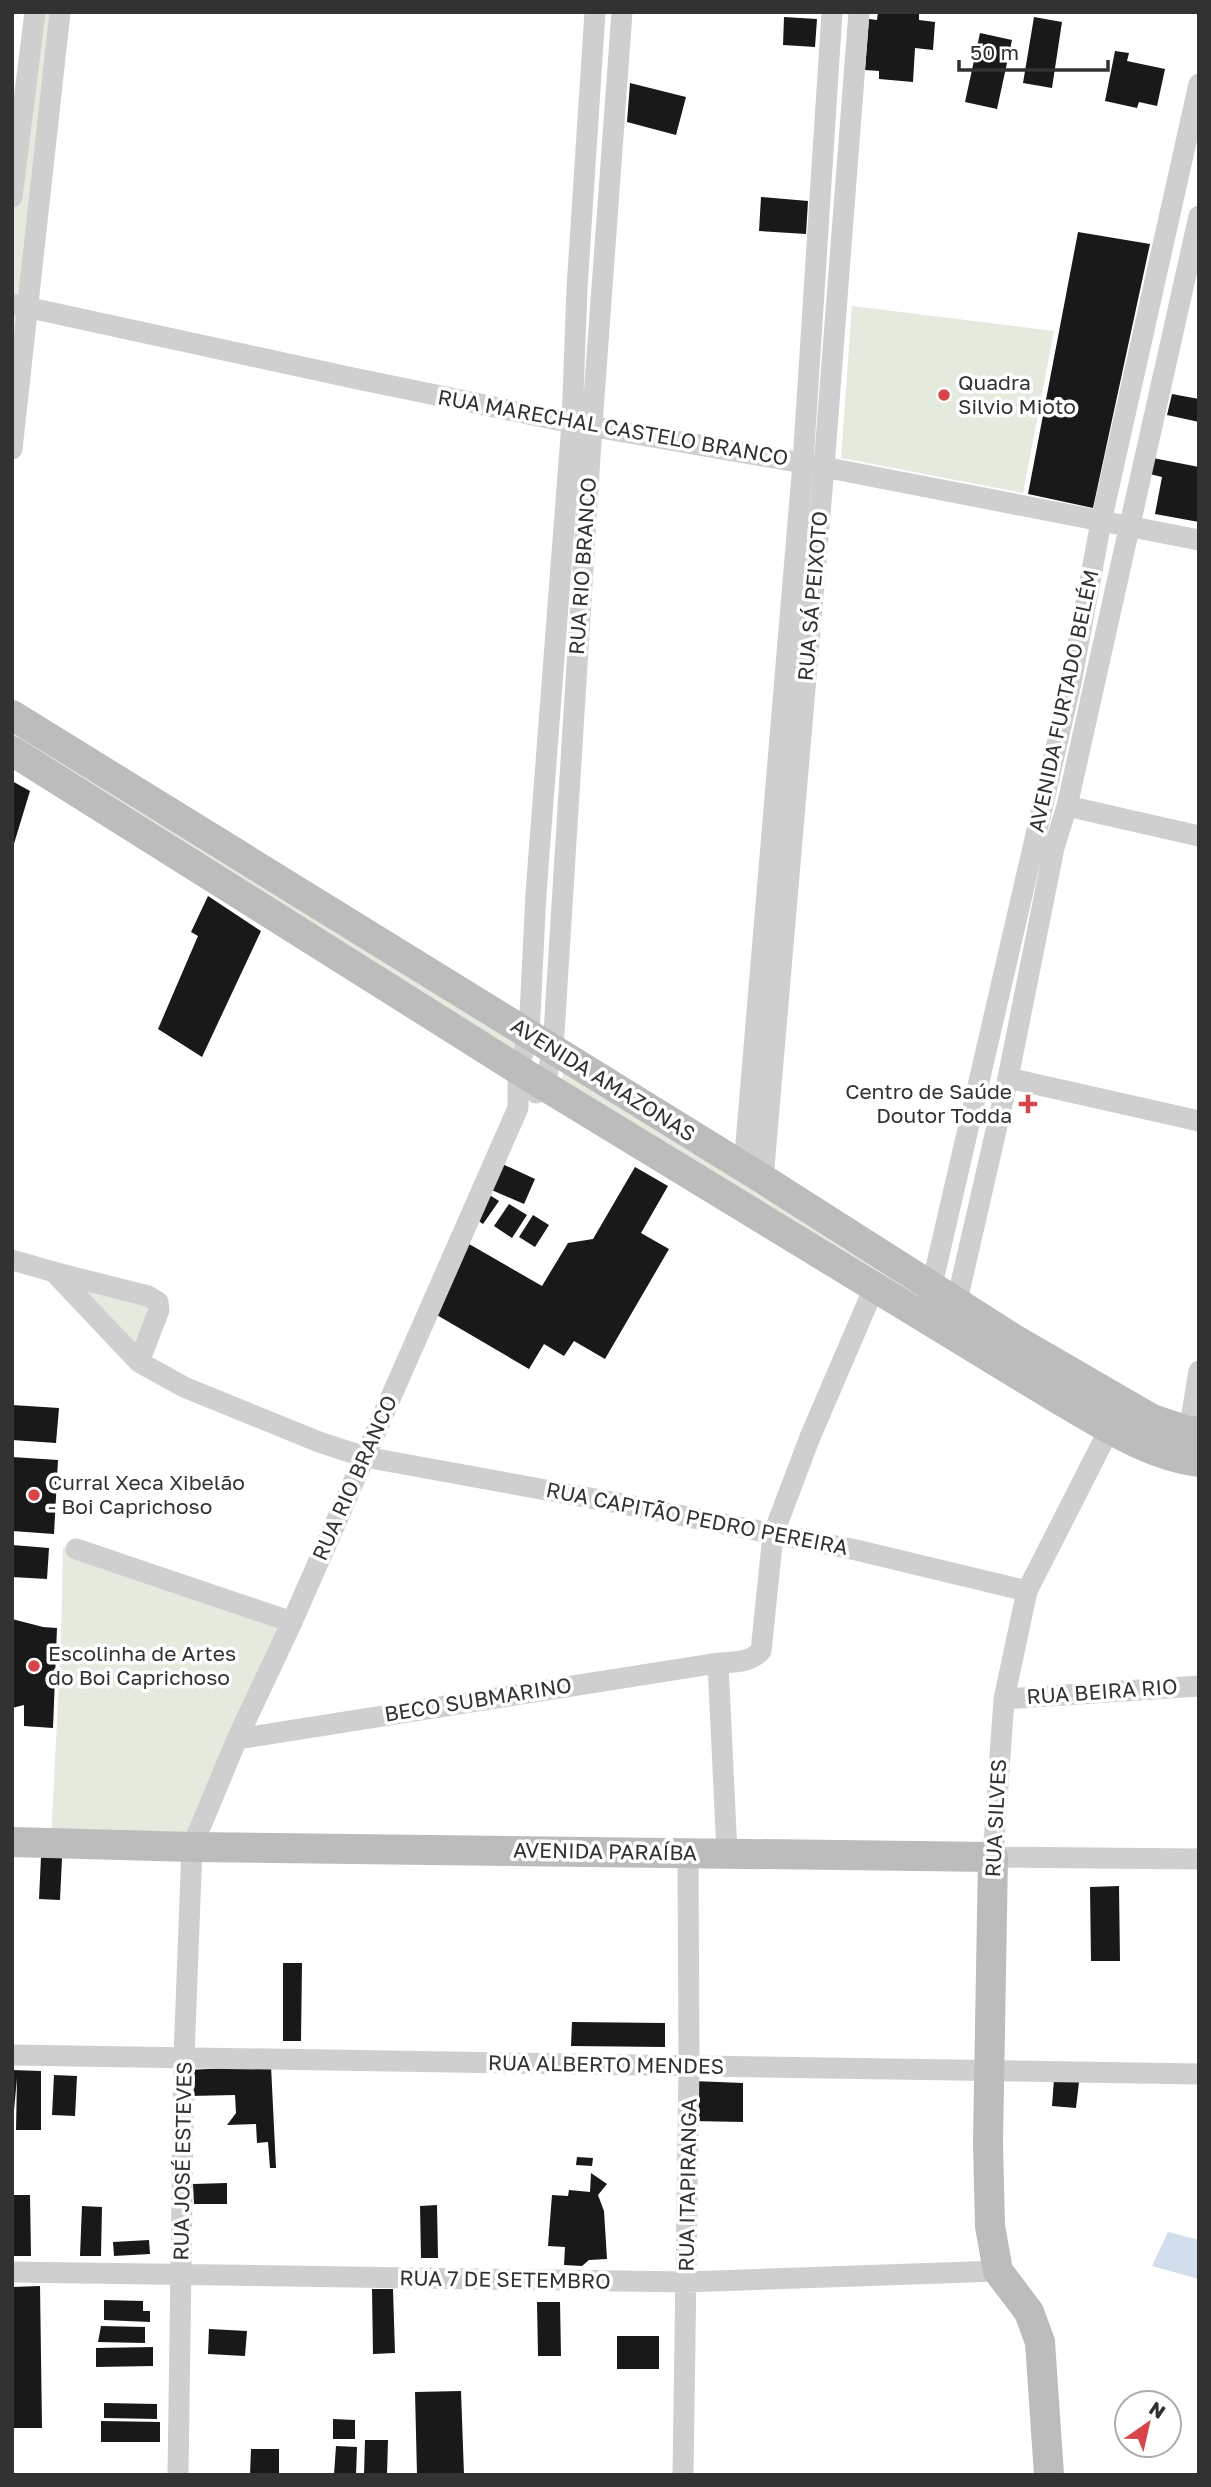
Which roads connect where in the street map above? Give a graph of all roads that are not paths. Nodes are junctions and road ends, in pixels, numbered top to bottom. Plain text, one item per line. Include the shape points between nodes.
1 (35, 12) edge
2 (60, 12) edge
3 (595, 12) edge
4 (622, 12) edge
5 (832, 12) edge
6 (859, 12) edge
7 (1199, 84) edge
8 (12, 197) edge
9 (1199, 216) edge
10 (21, 305) edge
11 (582, 424) junction
12 (12, 449) edge
13 (803, 463) junction
14 (824, 467) junction
15 (1101, 522) junction
16 (1128, 526) junction
17 (1199, 540) edge
18 (12, 715) edge
19 (12, 751) edge
20 (1067, 806) junction
21 (1199, 836) edge
22 (1045, 845) junction
23 (541, 1042) junction
24 (518, 1068) junction
25 (1008, 1078) junction
26 (545, 1085) junction
27 (518, 1108) junction
28 (1199, 1121) edge
29 (754, 1173) junction
30 (12, 1260) edge
31 (54, 1272) junction
32 (932, 1287) junction
33 (874, 1288) junction
34 (957, 1304) junction
35 (936, 1325) junction
36 (139, 1362) junction
37 (1199, 1371) edge
38 (1116, 1416) junction
39 (1193, 1446) edge
40 (365, 1457) junction
41 (773, 1535) junction
42 (76, 1549) dead end
43 (1027, 1591) junction
44 (292, 1622) junction
45 (718, 1663) junction
46 (1199, 1685) edge
47 (1004, 1699) junction
48 (237, 1739) junction
49 (12, 1842) edge
50 (192, 1847) junction
51 (688, 1853) junction
52 (727, 1853) junction
53 (993, 1857) junction
54 (1199, 1859) edge
55 (12, 2055) edge
56 (184, 2057) junction
57 (690, 2066) junction
58 (989, 2069) junction
59 (1199, 2074) edge
60 (997, 2264) junction
61 (12, 2272) edge
62 (181, 2274) junction
63 (686, 2282) junction
64 (178, 2475) edge
65 (683, 2475) edge
66 (1049, 2475) edge

1 - 8 street
2 - 10 street
3 - 11 street, RUA RIO BRANCO via 577,288
4 - 11 street, RUA RIO BRANCO
5 - 13 street, RUA SÁ PEIXOTO
6 - 14 street, RUA SÁ PEIXOTO
7 - 15 street, AVENIDA FURTADO BELÉM
9 - 16 street, AVENIDA FURTADO BELÉM
10 - 11 street, RUA MARECHAL CASTELO BRANCO
10 - 12 street
11 - 13 street, RUA MARECHAL CASTELO BRANCO
11 - 23 street, RUA RIO BRANCO
13 - 14 street, RUA MARECHAL CASTELO BRANCO
13 - 29 street, RUA SÁ PEIXOTO
14 - 15 street, RUA MARECHAL CASTELO BRANCO
14 - 29 street, RUA SÁ PEIXOTO
15 - 16 street, RUA MARECHAL CASTELO BRANCO
15 - 22 street, AVENIDA FURTADO BELÉM
16 - 17 street, RUA MARECHAL CASTELO BRANCO
16 - 20 street, AVENIDA FURTADO BELÉM
18 - 23 street, AVENIDA AMAZONAS
19 - 24 street, AVENIDA AMAZONAS
20 - 21 street
20 - 22 street, AVENIDA FURTADO BELÉM
22 - 25 street, AVENIDA FURTADO BELÉM
22 - 32 street, AVENIDA FURTADO BELÉM
23 - 24 street, RUA RIO BRANCO
23 - 26 street, RUA RIO BRANCO
23 - 29 street, AVENIDA AMAZONAS
24 - 26 street, AVENIDA AMAZONAS
24 - 27 street, RUA RIO BRANCO
25 - 28 street
25 - 34 street, AVENIDA FURTADO BELÉM
26 - 27 street, RUA RIO BRANCO
26 - 33 street, AVENIDA AMAZONAS
27 - 40 street, RUA RIO BRANCO
29 - 32 street, AVENIDA AMAZONAS
30 - 31 street
31 - 36 street, RUA CAPITÃO PEDRO PEREIRA
31 - 36 street via 158,1302
32 - 34 street, AVENIDA AMAZONAS
32 - 35 street, AVENIDA FURTADO BELÉM
33 - 35 street, AVENIDA AMAZONAS
33 - 41 street, BECO SUBMARINO
34 - 35 street, AVENIDA FURTADO BELÉM
34 - 38 street, AVENIDA AMAZONAS
35 - 38 street, AVENIDA AMAZONAS
36 - 40 street, RUA CAPITÃO PEDRO PEREIRA via 184,1387
37 - 39 street
38 - 39 street, AVENIDA AMAZONAS via 1152,1419
38 - 43 street, RUA SILVES
40 - 41 street, RUA CAPITÃO PEDRO PEREIRA
40 - 44 street, RUA RIO BRANCO
41 - 43 street, RUA CAPITÃO PEDRO PEREIRA
41 - 45 street, BECO SUBMARINO via 761,1651 747,1661
42 - 44 street
43 - 47 street, RUA SILVES
44 - 48 street, RUA RIO BRANCO
45 - 48 street, BECO SUBMARINO
45 - 52 street
46 - 47 street, RUA BEIRA RIO
47 - 53 street, RUA SILVES
48 - 50 street, RUA RIO BRANCO
49 - 50 street, AVENIDA PARAÍBA
50 - 51 street, AVENIDA PARAÍBA
50 - 56 street, RUA JOSÉ ESTEVES
51 - 52 street, AVENIDA PARAÍBA
51 - 57 street, RUA ITAPIRANGA
52 - 53 street, AVENIDA PARAÍBA
53 - 54 street, AVENIDA PARAÍBA
53 - 58 street, RUA SILVES
55 - 56 street, RUA ALBERTO MENDES
56 - 57 street, RUA ALBERTO MENDES
56 - 62 street, RUA JOSÉ ESTEVES
57 - 58 street, RUA ALBERTO MENDES
57 - 63 street, RUA ITAPIRANGA
58 - 59 street, RUA ALBERTO MENDES
58 - 60 street, RUA SILVES via 988,2203
60 - 63 street, RUA 7 DE SETEMBRO
60 - 66 street via 1029,2312 1040,2342
61 - 62 street, RUA 7 DE SETEMBRO
62 - 63 street, RUA 7 DE SETEMBRO
62 - 64 street, RUA JOSÉ ESTEVES
63 - 65 street, RUA ITAPIRANGA

